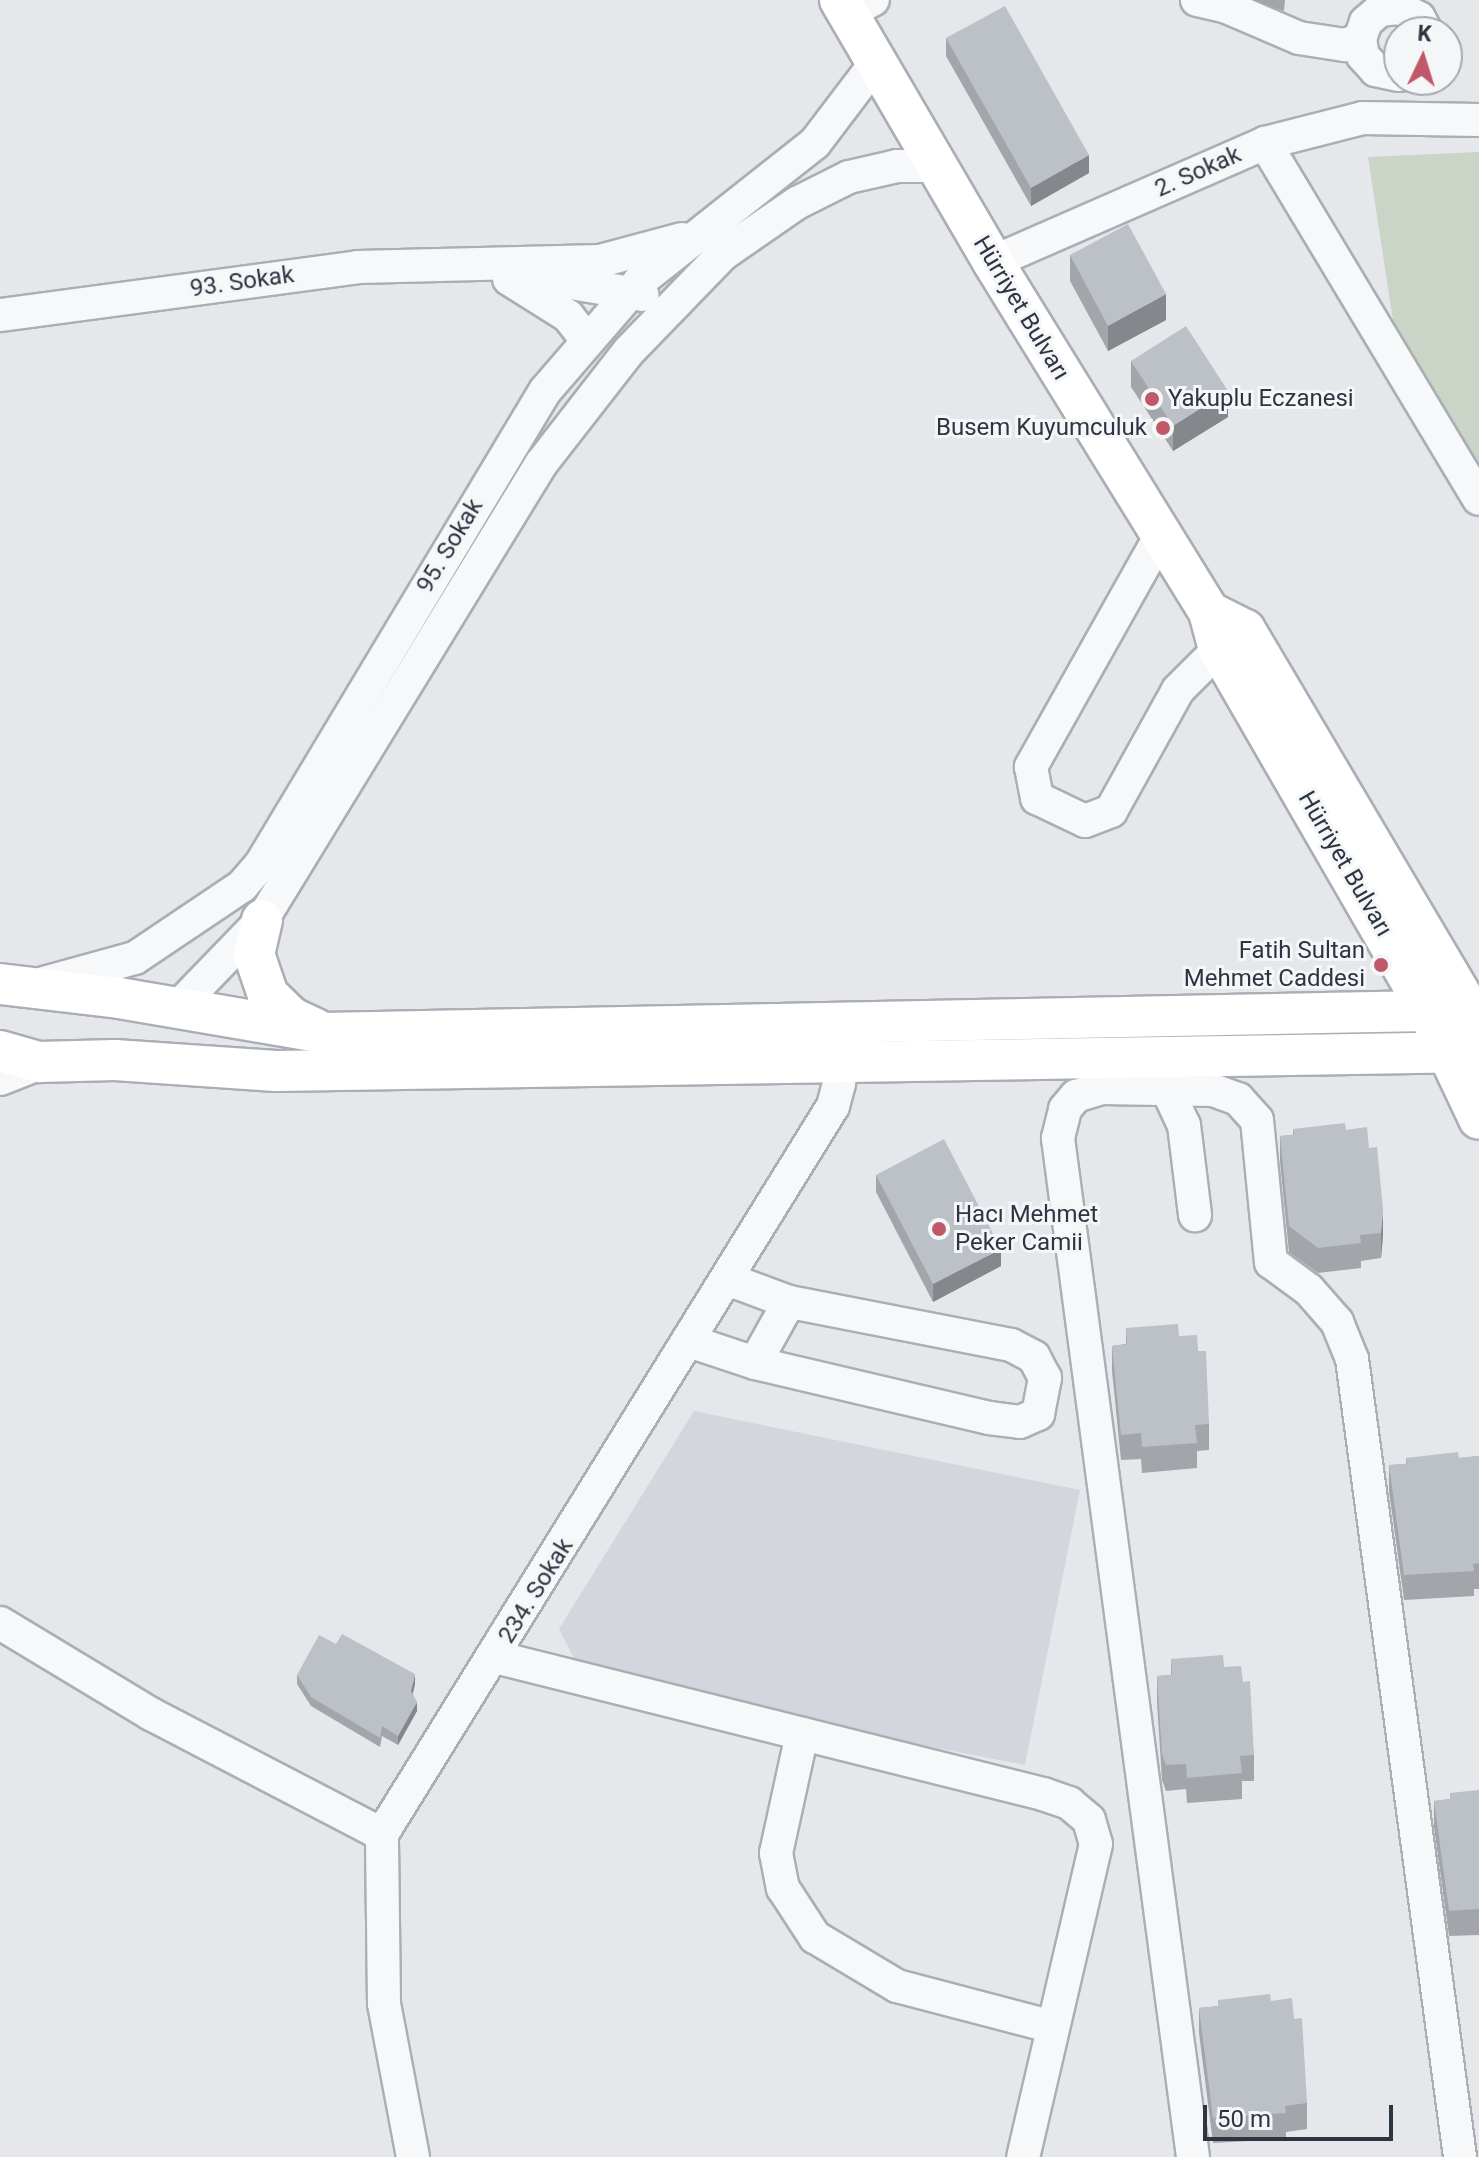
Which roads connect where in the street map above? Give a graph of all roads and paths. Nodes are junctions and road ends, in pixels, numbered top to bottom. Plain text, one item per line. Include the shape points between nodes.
1 (1197, 0) edge
2 (853, 4) edge
3 (1417, 14) edge
4 (1364, 18) edge
5 (875, 64) junction
6 (1383, 69) edge
7 (1383, 80) edge
8 (1363, 118) junction
9 (1479, 120) edge
10 (1265, 143) junction
11 (937, 166) junction
12 (701, 233) junction
13 (993, 262) junction
14 (485, 265) junction
15 (686, 292) junction
16 (629, 294) junction
17 (0, 315) edge
18 (587, 340) junction
19 (491, 478) junction
20 (521, 498) junction
21 (1479, 499) edge
22 (1161, 535) junction
23 (1214, 630) junction
24 (262, 920) junction
25 (6, 986) edge
26 (58, 990) junction
27 (177, 1008) junction
28 (1428, 1011) junction
29 (838, 1021) junction
30 (323, 1033) junction
31 (1473, 1034) edge
32 (0, 1051) edge
33 (64, 1061) junction
34 (840, 1061) junction
35 (0, 1079) edge
36 (1167, 1089) junction
37 (1479, 1119) edge
38 (1195, 1215) dead end
39 (727, 1279) junction
40 (789, 1302) junction
41 (689, 1341) junction
42 (755, 1363) junction
43 (0, 1623) edge
44 (495, 1657) junction
45 (802, 1734) junction
46 (382, 1834) junction
47 (1053, 2027) junction
48 (413, 2157) edge
49 (1023, 2157) edge
50 (1193, 2157) edge
51 (1460, 2157) edge

1 - 4 street via 1299,38 1345,45
2 - 5 main road, Hürriyet Bulvarı
3 - 4 street via 1390,7
4 - 6 street via 1363,56
5 - 11 main road, Hürriyet Bulvarı
5 - 12 street, 95. Sokak via 815,143
7 - 8 street
8 - 9 street, 2. Sokak
8 - 10 street, 2. Sokak
10 - 13 street, 2. Sokak
10 - 21 street
11 - 13 main road, Hürriyet Bulvarı
11 - 15 street, 95. Sokak via 897,166 849,177 797,203 723,254
12 - 14 street via 600,261
12 - 16 street, 95. Sokak
13 - 22 main road, Hürriyet Bulvarı
14 - 16 street
14 - 17 street, 93. Sokak via 358,267
14 - 18 street via 568,316
15 - 16 street
15 - 20 street, 95. Sokak via 601,383
16 - 18 street, 95. Sokak
18 - 19 street, 95. Sokak via 545,391
19 - 20 street
19 - 25 street, 95. Sokak via 261,864 242,886 135,958 56,982
20 - 24 street, 95. Sokak
22 - 23 main road, Hürriyet Bulvarı
22 - 23 street via 1031,767 1037,798 1085,821 1111,811
23 - 28 main road, Hürriyet Bulvarı
23 - 31 main road, Hürriyet Bulvarı via 1245,630
24 - 27 street, 95. Sokak
24 - 30 main road via 254,954 268,995 292,1018
25 - 26 main road
26 - 27 main road
26 - 33 main road via 97,1007 102,1017 100,1034
27 - 30 main road
27 - 33 main road via 124,1050
28 - 29 main road
28 - 31 main road
29 - 30 main road
29 - 34 street, 234. Sokak
31 - 34 main road
31 - 37 main road, Hürriyet Bulvarı
32 - 33 main road
33 - 34 main road via 276,1071
33 - 35 street
34 - 39 street, 234. Sokak via 833,1106
36 - 38 street via 1184,1125
36 - 50 street via 1103,1088 1076,1096 1065,1109 1058,1138
36 - 51 street via 1213,1090 1238,1099 1257,1120 1271,1262 1309,1290 1337,1322 1352,1359
39 - 40 street
39 - 41 street, 234. Sokak
40 - 42 street
40 - 42 street via 1011,1345 1034,1357 1045,1378 1038,1414 1020,1422 989,1418
41 - 42 street
41 - 44 street, 234. Sokak
43 - 46 street via 151,1714
44 - 45 street
44 - 46 street, 234. Sokak
45 - 47 street via 776,1853 783,1888 815,1937 897,1986
45 - 47 street via 1043,1794 1069,1803 1089,1820 1096,1844
46 - 48 street via 384,2004
47 - 49 street

